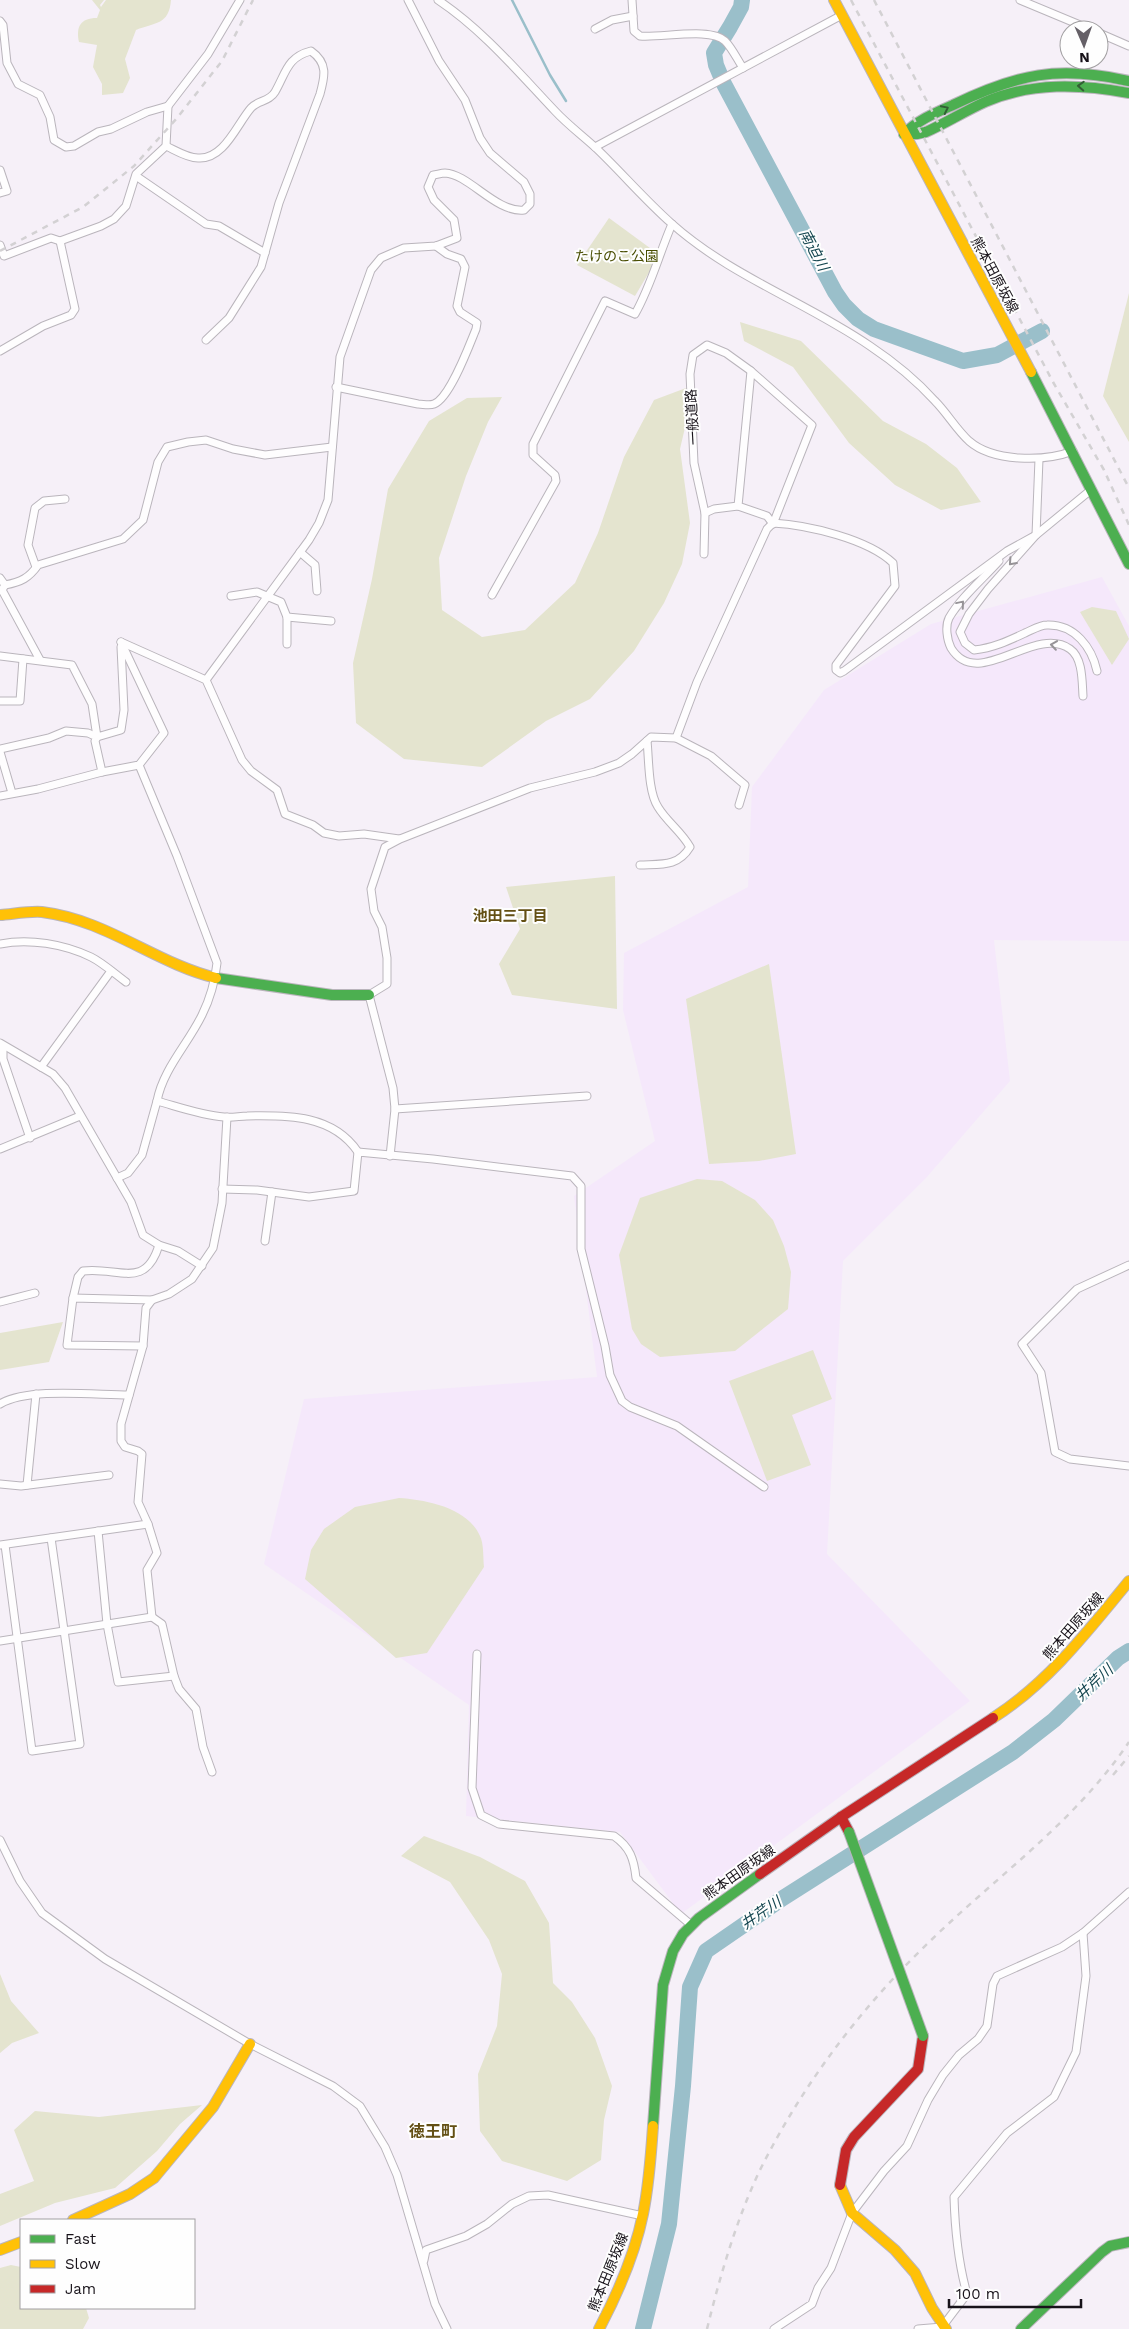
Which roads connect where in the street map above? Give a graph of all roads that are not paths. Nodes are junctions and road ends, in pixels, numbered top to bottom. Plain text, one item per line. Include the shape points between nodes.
1 (240, 0) edge
2 (408, 0) edge
3 (438, 0) edge
4 (632, 0) edge
5 (834, 0) edge
6 (1020, 0) edge
7 (842, 15) junction
8 (633, 16) junction
9 (1068, 20) edge
10 (0, 21) edge
11 (595, 28) dead end
12 (1109, 37) edge
13 (1129, 46) edge
14 (743, 68) junction
15 (1129, 81) edge
16 (1129, 93) edge
17 (168, 106) junction
18 (904, 134) junction
19 (166, 146) junction
20 (595, 147) junction
21 (0, 170) edge
22 (136, 176) junction
23 (0, 193) edge
24 (672, 224) junction
25 (60, 241) junction
26 (0, 245) edge
27 (436, 246) junction
28 (265, 253) junction
29 (206, 340) dead end
30 (0, 351) edge
31 (751, 371) junction
32 (336, 387) junction
33 (332, 447) junction
34 (1073, 451) junction
35 (1039, 459) junction
36 (1092, 489) junction
37 (65, 499) dead end
38 (738, 506) junction
39 (705, 513) junction
40 (773, 524) junction
41 (1036, 535) junction
42 (1007, 551) junction
43 (300, 552) junction
44 (704, 554) dead end
45 (1129, 564) edge
46 (36, 567) junction
47 (0, 578) edge
48 (5, 585) junction
49 (317, 591) dead end
50 (492, 595) dead end
51 (232, 596) dead end
52 (268, 597) junction
53 (287, 617) junction
54 (332, 621) dead end
55 (121, 642) junction
56 (287, 644) dead end
57 (0, 656) edge
58 (23, 658) junction
59 (40, 660) junction
60 (1097, 671) dead end
61 (206, 680) junction
62 (1083, 696) dead end
63 (0, 702) edge
64 (97, 737) junction
65 (676, 738) junction
66 (647, 741) junction
67 (0, 751) edge
68 (139, 765) junction
69 (102, 772) junction
70 (12, 793) junction
71 (0, 796) edge
72 (739, 805) dead end
73 (400, 839) junction
74 (640, 865) dead end
75 (0, 914) edge
76 (0, 944) edge
77 (111, 971) junction
78 (216, 978) junction
79 (126, 982) dead end
80 (369, 995) junction
81 (2, 1045) edge
82 (41, 1067) junction
83 (587, 1096) dead end
84 (157, 1101) junction
85 (395, 1109) junction
86 (80, 1116) junction
87 (227, 1117) junction
88 (30, 1138) junction
89 (0, 1149) edge
90 (358, 1152) junction
91 (390, 1156) junction
92 (117, 1178) junction
93 (222, 1189) junction
94 (272, 1192) junction
95 (265, 1241) dead end
96 (158, 1245) junction
97 (1129, 1265) edge
98 (202, 1266) junction
99 (35, 1293) dead end
100 (73, 1298) junction
101 (152, 1300) junction
102 (0, 1302) edge
103 (143, 1346) junction
104 (36, 1394) junction
105 (129, 1395) junction
106 (0, 1404) edge
107 (1129, 1466) edge
108 (109, 1475) dead end
109 (0, 1484) edge
110 (27, 1485) junction
111 (764, 1487) dead end
112 (148, 1524) junction
113 (98, 1531) junction
114 (50, 1538) junction
115 (3, 1545) edge
116 (1129, 1581) edge
117 (152, 1617) junction
118 (107, 1624) junction
119 (64, 1631) junction
120 (18, 1638) junction
121 (0, 1640) edge
122 (477, 1654) dead end
123 (174, 1676) junction
124 (212, 1772) dead end
125 (841, 1817) junction
126 (0, 1840) edge
127 (1129, 1892) edge
128 (690, 1924) junction
129 (1083, 1933) junction
130 (250, 2044) junction
131 (852, 2213) junction
132 (644, 2216) junction
133 (75, 2219) edge
134 (20, 2242) edge
135 (1129, 2242) edge
136 (0, 2250) edge
137 (423, 2261) junction
138 (944, 2328) edge
139 (448, 2329) edge
140 (599, 2329) edge
141 (774, 2329) edge
142 (918, 2329) edge
143 (1021, 2329) edge

1 - 17 street via 208,54
2 - 27 street via 439,61 465,100 480,138 490,153 524,182 530,194 530,204 519,210 446,173 433,175 428,187 434,200 454,220 457,238
3 - 20 street via 483,36 561,118
4 - 8 street
5 - 7 main road, 熊本田原坂線
6 - 9 street
7 - 14 street
7 - 18 main road, 熊本田原坂線
8 - 11 street via 612,20
8 - 14 street via 634,31 640,36 717,35 726,41
10 - 17 street via 7,63 14,77 18,84 40,95 50,117 54,140 66,147
12 - 13 street
14 - 20 street
18 -> 15 main road via 914,124 991,87 1026,78 1060,72
16 -> 18 main road via 1097,86 1056,84 1020,90 987,101 919,134
17 - 19 street
18 - 34 main road, 熊本田原坂線
19 - 22 street
19 - 28 street via 198,159 222,148 252,106 268,100 275,93 286,69 299,54 311,51 318,56 324,76 320,94 279,203
20 - 24 street
21 - 23 street via 7,190
22 - 25 street via 126,206 114,219
22 - 28 street via 206,224 219,226
24 - 35 street via 722,262 870,345 904,371 936,402 970,442 992,452
24 - 50 street via 646,294 635,314 605,301 533,444 533,454 556,481
25 - 26 street via 51,238 4,256
25 - 30 street via 75,308 71,315 43,326
27 - 32 street via 404,248 381,258 371,270 340,357
27 - 32 street via 460,259 465,267 457,306 460,312 477,323 440,400 432,405 418,404
28 - 29 street via 261,267 229,318
31 - 38 street
31 - 39 street, 一般道路 via 726,353 707,345 693,355 690,374 694,463
31 - 40 street, 一般道路 via 812,424
32 - 33 street
33 - 43 street via 328,500 319,523
33 - 46 street via 264,455 206,440 167,447 158,462 143,520 133,532 123,539 70,553
34 - 35 street
34 - 36 main road, 熊本田原坂線
35 - 41 street
36 - 41 street
36 - 45 main road, 熊本田原坂線
37 - 46 street via 44,501 35,508 28,545
38 - 39 street
38 - 40 street via 767,516
39 - 44 street
40 - 42 street via 789,524 851,539 872,547 893,563 895,586 836,665 840,673
40 - 65 street via 767,529 714,642
41 - 42 street
41 -> 60 street via 988,589 960,632 965,643 974,650 988,649 1047,625 1060,627 1083,640 1093,654
62 -> 42 street via 1079,661 1071,650 1056,644 1037,644 986,662 971,663 957,656 949,645 948,620
43 - 49 street via 315,565
43 - 52 street
46 - 48 street via 22,582
47 - 48 street
48 - 59 street via 2,590
51 - 52 street via 257,592
52 - 53 street via 281,602
52 - 61 street
53 - 54 street
53 - 56 street
55 - 61 street
55 - 64 street via 124,710 121,730
55 - 68 street via 164,734
57 - 58 street
58 - 59 street
58 - 63 street via 20,701
59 - 64 street via 72,665 92,704
61 - 73 street via 242,760 277,790 285,814 324,833
64 - 67 street via 66,731
64 - 69 street via 95,741
65 - 66 street via 651,737
65 - 72 street via 711,756 745,785
66 - 73 street via 619,763 530,788
66 - 74 street via 656,805 690,847 684,856 670,864
67 - 70 street
68 - 69 street
68 - 78 street via 218,963
69 - 70 street
70 - 71 street
73 - 80 street via 385,847 371,889 374,911 382,927 387,984
75 - 78 main road via 40,912 90,924 191,972
76 - 77 street via 19,941 43,943 92,958
77 - 79 street
77 - 82 street
78 - 80 main road via 332,995
78 - 84 street via 202,1015 168,1071
80 - 85 street via 393,1088
81 - 82 street
81 - 88 street via 2,1059
82 - 86 street via 53,1074 65,1088
83 - 85 street
84 - 87 street
84 - 92 street via 142,1155 128,1174
85 - 91 street
86 - 88 street
86 - 92 street
87 - 90 street via 299,1118 323,1122 348,1138
87 - 93 street
88 - 89 street
90 - 91 street
90 - 94 street via 354,1191 308,1197
91 - 111 street via 572,1176 581,1186 581,1249 606,1346 610,1375 622,1401 677,1426
92 - 96 street via 131,1202 143,1234
93 - 94 street
93 - 98 street via 213,1248
94 - 95 street
96 - 98 street via 178,1250
96 - 100 street via 154,1260 144,1271 83,1271 78,1276
97 - 107 street via 1077,1289 1022,1344 1041,1373 1055,1452 1070,1459
98 - 101 street via 192,1279
99 - 102 street
100 - 101 street
100 - 103 street via 66,1345
101 - 103 street via 146,1308
103 - 105 street
104 - 105 street
104 - 106 street via 11,1397
104 - 110 street
105 - 112 street via 121,1424 121,1440 125,1447 142,1454 138,1502
108 - 110 street
109 - 110 street
112 - 113 street
112 - 117 street via 157,1553 147,1570
113 - 114 street
113 - 118 street
114 - 115 street
114 - 119 street
115 - 120 street
116 - 125 main road, 熊本田原坂線 via 1068,1655 1014,1705
117 - 118 street
117 - 123 street via 162,1624
118 - 119 street
118 - 123 street via 118,1682
119 - 120 street
119 - 120 street via 80,1744 32,1751
120 - 121 street
122 - 128 street via 472,1788 481,1815 499,1824 614,1836 634,1858 636,1878
123 - 124 street via 196,1709 203,1747
125 - 128 main road, 熊本田原坂線
125 - 131 main road, bridge via 922,2036 918,2069 866,2123 846,2150 840,2185
126 - 130 street via 20,1882 42,1913 105,1959
127 - 129 street
128 - 132 main road, 熊本田原坂線 via 668,1961 663,1985
129 - 131 street via 1062,1947 996,1976 992,1984 987,2026 943,2075 907,2146
129 - 138 street via 1086,1976 1076,2052 1054,2097 1007,2133 954,2198 960,2270 967,2294
130 - 133 main road via 212,2107 154,2178 130,2194
130 - 137 street via 333,2086 360,2106 397,2174
131 - 138 main road via 916,2273
131 - 141 street via 831,2268 812,2304
132 - 137 street via 548,2195 529,2196 466,2236 426,2250
132 - 140 main road, 熊本田原坂線 via 619,2291
134 - 136 main road
135 - 143 main road via 1110,2246 1102,2252
137 - 139 street via 435,2304
138 - 142 street

